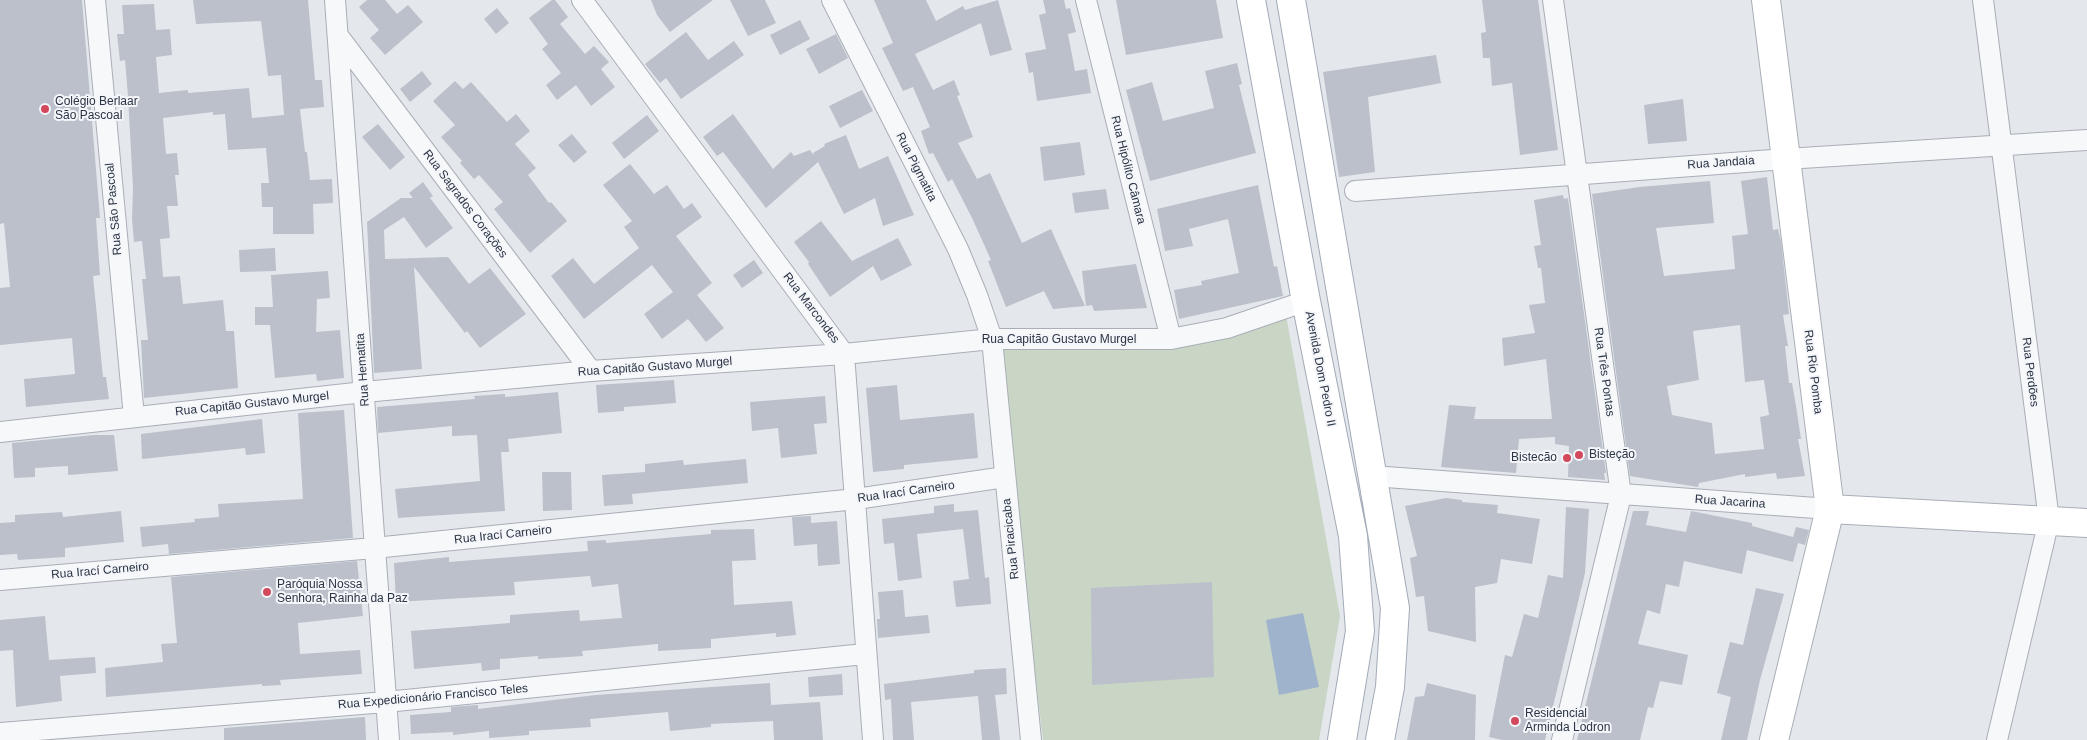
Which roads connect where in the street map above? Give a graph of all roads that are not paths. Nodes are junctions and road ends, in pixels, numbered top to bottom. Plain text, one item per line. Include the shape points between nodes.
1 (95, 0) edge
2 (335, 0) edge
3 (582, 0) edge
4 (832, 0) edge
5 (1086, 0) edge
6 (1251, 0) edge
7 (1290, 0) edge
8 (1553, 0) edge
9 (1766, 0) edge
10 (1983, 0) edge
11 (339, 36) junction
12 (2087, 140) edge
13 (2001, 145) junction
14 (1786, 159) junction
15 (1576, 173) junction
16 (1354, 191) dead end
17 (1306, 301) junction
18 (992, 339) junction
19 (1171, 339) junction
20 (844, 354) junction
21 (591, 371) junction
22 (364, 392) junction
23 (134, 417) junction
24 (0, 432) edge
25 (1372, 476) junction
26 (1005, 478) junction
27 (1621, 495) junction
28 (856, 499) junction
29 (1830, 509) junction
30 (2049, 520) junction
31 (2087, 523) edge
32 (374, 548) junction
33 (0, 580) edge
34 (865, 654) junction
35 (386, 702) junction
36 (0, 733) edge
37 (389, 740) edge
38 (873, 740) edge
39 (1031, 740) edge
40 (1342, 740) edge
41 (1380, 740) edge
42 (1562, 740) edge
43 (1774, 740) edge
44 (1997, 740) edge

1 - 23 street, Rua São Pascoal
2 - 11 street, Rua Hematita
3 - 20 street, Rua Marcondes
4 - 18 street, Rua Pigmatita via 958,249
5 - 19 street, Rua Hipólito Câmara
6 - 17 main road, Avenida Dom Pedro II
7 - 25 main road
8 - 15 street, Rua Três Pontas
9 - 14 main road, Rua Rio Pomba
10 - 13 street, Rua Perdões
11 - 21 street, Rua Sagrados Corações
11 - 22 street, Rua Hematita
12 - 13 street, Rua Jandaia
13 - 14 street, Rua Jandaia
13 - 30 street, Rua Perdões
14 - 15 street, Rua Jandaia
14 - 29 main road, Rua Rio Pomba
15 - 16 street, Rua Jandaia
15 - 27 street, Rua Três Pontas
17 - 19 street, Rua Capitão Gustavo Murgel via 1227,328
17 - 40 main road, Avenida Dom Pedro II via 1353,536 1360,631
18 - 19 street, Rua Capitão Gustavo Murgel
18 - 20 street, Rua Capitão Gustavo Murgel
18 - 26 street, Rua Piracicaba
20 - 21 street, Rua Capitão Gustavo Murgel
20 - 28 street, Rua Marcondes
21 - 22 street, Rua Capitão Gustavo Murgel
22 - 23 street, Rua Capitão Gustavo Murgel
22 - 32 street, Rua Hematita
23 - 24 street, Rua Capitão Gustavo Murgel
25 - 27 street, Rua Jacarina
25 - 41 main road via 1395,608 1390,687
26 - 28 street, Rua Irací Carneiro
26 - 39 street, Rua Piracicaba
27 - 29 street, Rua Jacarina
27 - 42 street, Rua Três Pontas
28 - 32 street, Rua Irací Carneiro
28 - 34 street, Rua Marcondes
29 - 30 main road, Rua Jacarina
29 - 43 main road, Rua Rio Pomba
30 - 31 main road, Rua Jacarina
30 - 44 street, Rua Perdões
32 - 33 street, Rua Irací Carneiro
32 - 35 street, Rua Hematita
34 - 35 street, Rua Expedicionário Francisco Teles
34 - 38 street, Rua Marcondes
35 - 36 street, Rua Expedicionário Francisco Teles
35 - 37 street, Rua Hematita

